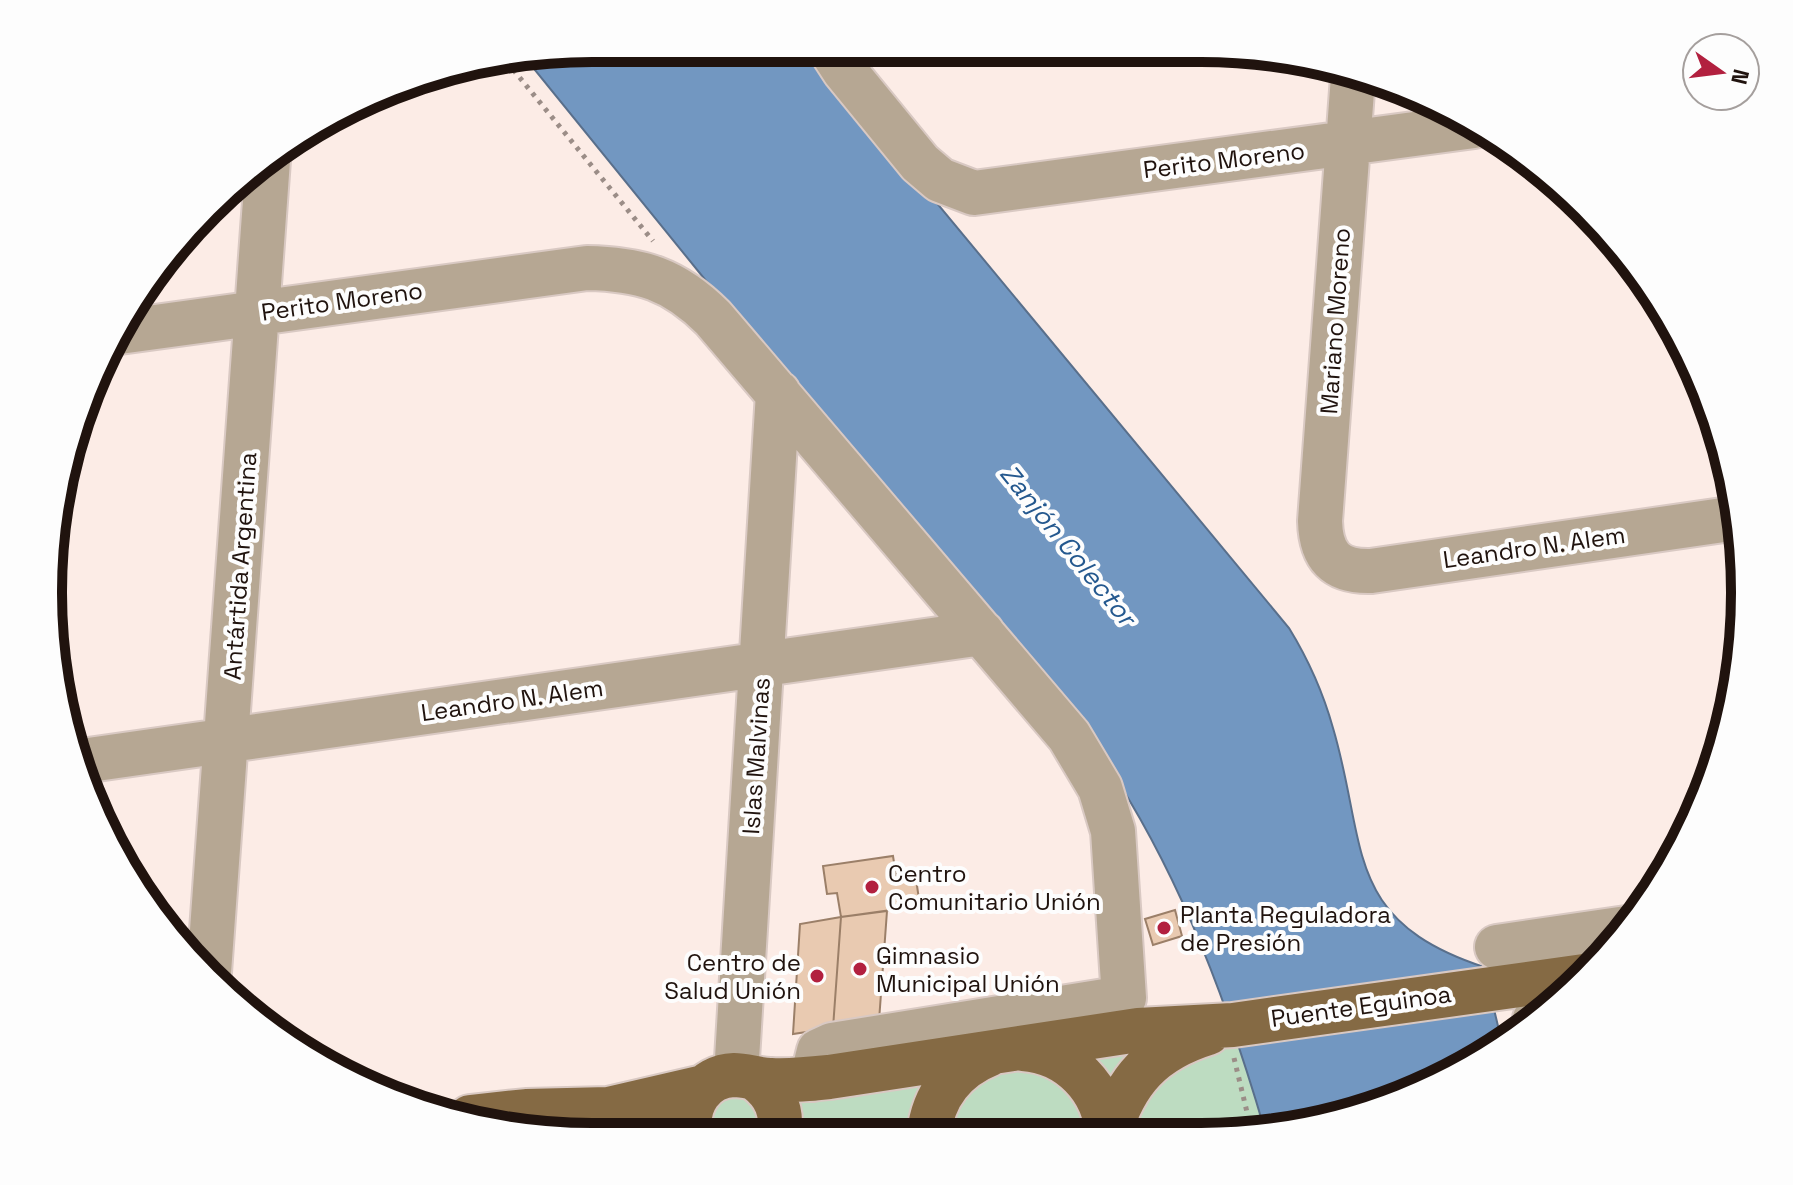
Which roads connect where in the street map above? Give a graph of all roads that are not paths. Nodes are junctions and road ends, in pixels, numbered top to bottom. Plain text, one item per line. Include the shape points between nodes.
1 (839, 62) edge
2 (1352, 84) edge
3 (1457, 128) edge
4 (1348, 144) junction
5 (267, 174) edge
6 (258, 313) junction
7 (131, 330) edge
8 (778, 393) junction
9 (1726, 520) edge
10 (1333, 561) joint
11 (962, 636) junction
12 (762, 664) junction
13 (227, 740) junction
14 (89, 760) edge
15 (1605, 935) edge
16 (210, 960) edge
17 (1493, 968) junction
18 (1568, 975) edge
19 (1233, 1037) junction
20 (1010, 1050) junction
21 (812, 1079) junction
22 (732, 1081) junction
23 (497, 1114) edge
24 (690, 1123) edge
25 (780, 1123) edge
26 (931, 1123) edge
27 (1106, 1123) edge
28 (1113, 1123) edge

1 - 4 street, Perito Moreno via 920,163 940,180 974,193
2 - 4 street, Mariano Moreno
3 - 4 street, Perito Moreno
4 - 10 street, Mariano Moreno via 1320,521
5 - 6 street, Antártida Argentina
6 - 7 street, Perito Moreno
6 - 8 street, Perito Moreno via 564,270 628,271 650,275 686,293
6 - 13 street, Antártida Argentina
8 - 11 street, Perito Moreno
8 - 12 street, Islas Malvinas
9 - 10 street, Leandro N. Alem via 1371,571 1351,570
11 - 12 street, Leandro N. Alem
11 - 21 street, Perito Moreno via 1069,736 1100,788 1117,852 1124,998 832,1045 819,1051
12 - 13 street, Leandro N. Alem
12 - 22 street, Islas Malvinas
13 - 14 street, Leandro N. Alem
13 - 16 street, Antártida Argentina
15 - 17 street
17 - 18 main road, Puente Eguinoa
17 - 19 main road, Puente Eguinoa
19 - 20 main road via 1152,1029
19 - 28 main road via 1182,1042 1152,1061 1128,1090
20 - 21 main road
20 - 26 main road via 979,1058 957,1073 935,1106
20 - 27 main road via 1052,1055 1082,1075 1102,1106
21 - 22 main road
22 - 23 main road via 609,1109
22 - 24 main road via 691,1106
22 - 25 main road via 766,1087 778,1104

